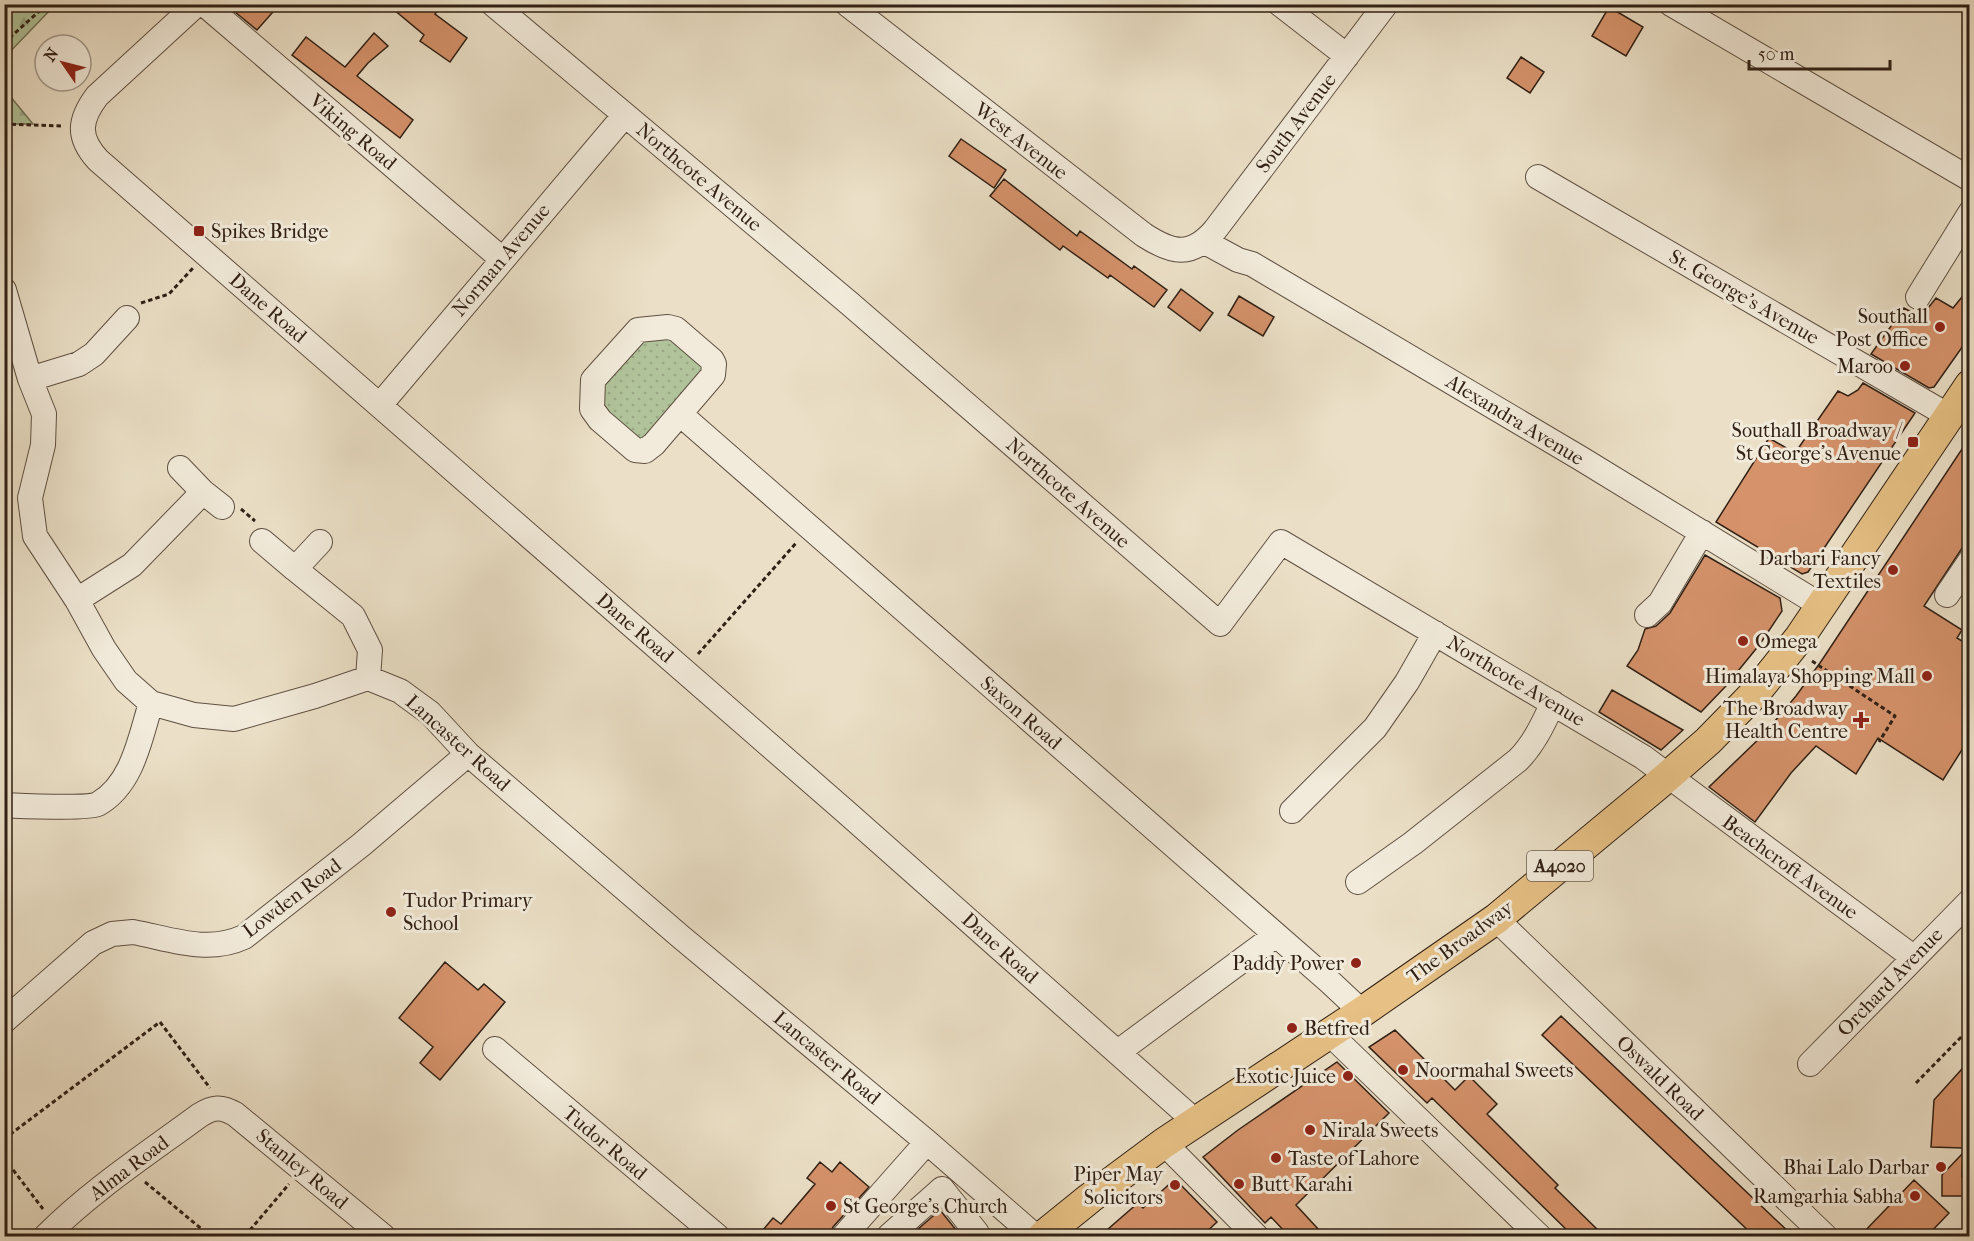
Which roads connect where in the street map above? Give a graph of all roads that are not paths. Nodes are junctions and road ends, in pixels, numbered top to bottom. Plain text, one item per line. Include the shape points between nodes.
1 (197, 4) edge
2 (204, 4) edge
3 (493, 4) edge
4 (847, 4) edge
5 (1280, 4) edge
6 (1386, 4) edge
7 (1671, 4) edge
8 (1347, 56) junction
9 (624, 116) junction
10 (1539, 177) dead end
11 (1970, 179) edge
12 (1970, 213) edge
13 (1205, 242) junction
14 (502, 259) junction
15 (1918, 297) dead end
16 (6, 302) edge
17 (127, 318) road end
18 (30, 379) junction
19 (1970, 385) edge
20 (380, 405) junction
21 (680, 414) junction
22 (1949, 416) junction
23 (180, 468) dead end
24 (1702, 532) junction
25 (262, 541) road end
26 (320, 542) dead end
27 (1970, 561) edge
28 (295, 569) junction
29 (1947, 595) dead end
30 (77, 600) junction
31 (1822, 606) junction
32 (1647, 615) dead end
33 (1435, 633) junction
34 (368, 678) junction
35 (151, 703) junction
36 (1553, 703) junction
37 (468, 754) junction
38 (1667, 777) junction
39 (4, 804) edge
40 (1292, 811) dead end
41 (1358, 882) dead end
42 (1970, 901) edge
43 (1496, 919) junction
44 (1276, 936) junction
45 (1913, 957) junction
46 (1362, 1012) junction
47 (4, 1021) edge
48 (1329, 1033) junction
49 (495, 1049) dead end
50 (1118, 1052) junction
51 (1810, 1064) dead end
52 (217, 1107) joint
53 (1196, 1122) junction
54 (927, 1142) junction
55 (1164, 1143) junction
56 (51, 1231) edge
57 (383, 1236) edge
58 (717, 1236) edge
59 (843, 1236) edge
60 (889, 1236) edge
61 (975, 1236) edge
62 (1035, 1236) edge
63 (1043, 1236) edge
64 (1256, 1236) edge
65 (1539, 1236) edge
66 (1825, 1236) edge

1 - 20 street, Dane Road via 97,96 88,109 83,128 86,145 98,160
2 - 14 street, Viking Road
3 - 9 street, Northcote Avenue
4 - 13 street, West Avenue via 1157,244 1177,250 1193,249
5 - 8 street
6 - 8 street, South Avenue
7 - 11 street
8 - 13 street, South Avenue
9 - 14 street, Norman Avenue
9 - 33 street, Northcote Avenue via 866,317 1220,624 1281,542
10 - 22 street, St. George's Avenue
12 - 15 street
13 - 24 street, Alexandra Avenue via 1252,264
14 - 20 street, Norman Avenue
16 - 18 street
17 - 18 street via 94,354 79,364
18 - 30 street via 44,414 42,445 30,498 34,536
19 - 22 main road, The Broadway / A4020
20 - 50 street, Dane Road
21 - 21 street via 649,449 641,451 594,414 593,380 638,330 672,327 714,364 713,375
21 - 44 street, Saxon Road
22 - 31 main road, The Broadway / A4020
23 - 30 street via 212,500 132,565
24 - 31 street, Alexandra Avenue
24 - 32 street via 1660,603
25 - 28 street
26 - 28 street
27 - 29 street
28 - 34 street via 353,616 370,650
30 - 35 street via 126,681
31 - 38 main road, The Broadway / A4020 via 1756,693
33 - 36 street, Northcote Avenue
33 - 40 street via 1375,728
34 - 35 street via 234,718 194,715
34 - 37 street, Lancaster Road via 400,691 430,712
35 - 39 street via 132,765 115,790 96,805
36 - 38 street, Northcote Avenue via 1643,757
36 - 41 street via 1537,736 1518,760
37 - 47 street, Lowden Road via 362,845 244,937 226,944 201,946 133,932 103,936
37 - 54 street, Lancaster Road
38 - 43 main road, The Broadway / A4020
38 - 45 street, Beachcroft Avenue
42 - 45 street, Orchard Avenue
43 - 46 main road, The Broadway / A4020
43 - 66 street, Oswald Road
44 - 46 street, Saxon Road
44 - 50 street
45 - 51 street, Orchard Avenue
46 - 48 main road, The Broadway / A4020
48 - 53 main road, The Broadway / A4020
48 - 65 street
49 - 58 street, Tudor Road
50 - 53 street, Dane Road
52 - 56 street, Alma Road via 200,1115 103,1186
52 - 57 street, Stanley Road via 236,1114
53 - 55 main road, The Broadway / A4020
54 - 59 street
54 - 62 street, Lancaster Road
55 - 63 main road, The Broadway / A4020
55 - 64 street
60 - 61 street via 942,1189 977,1233

